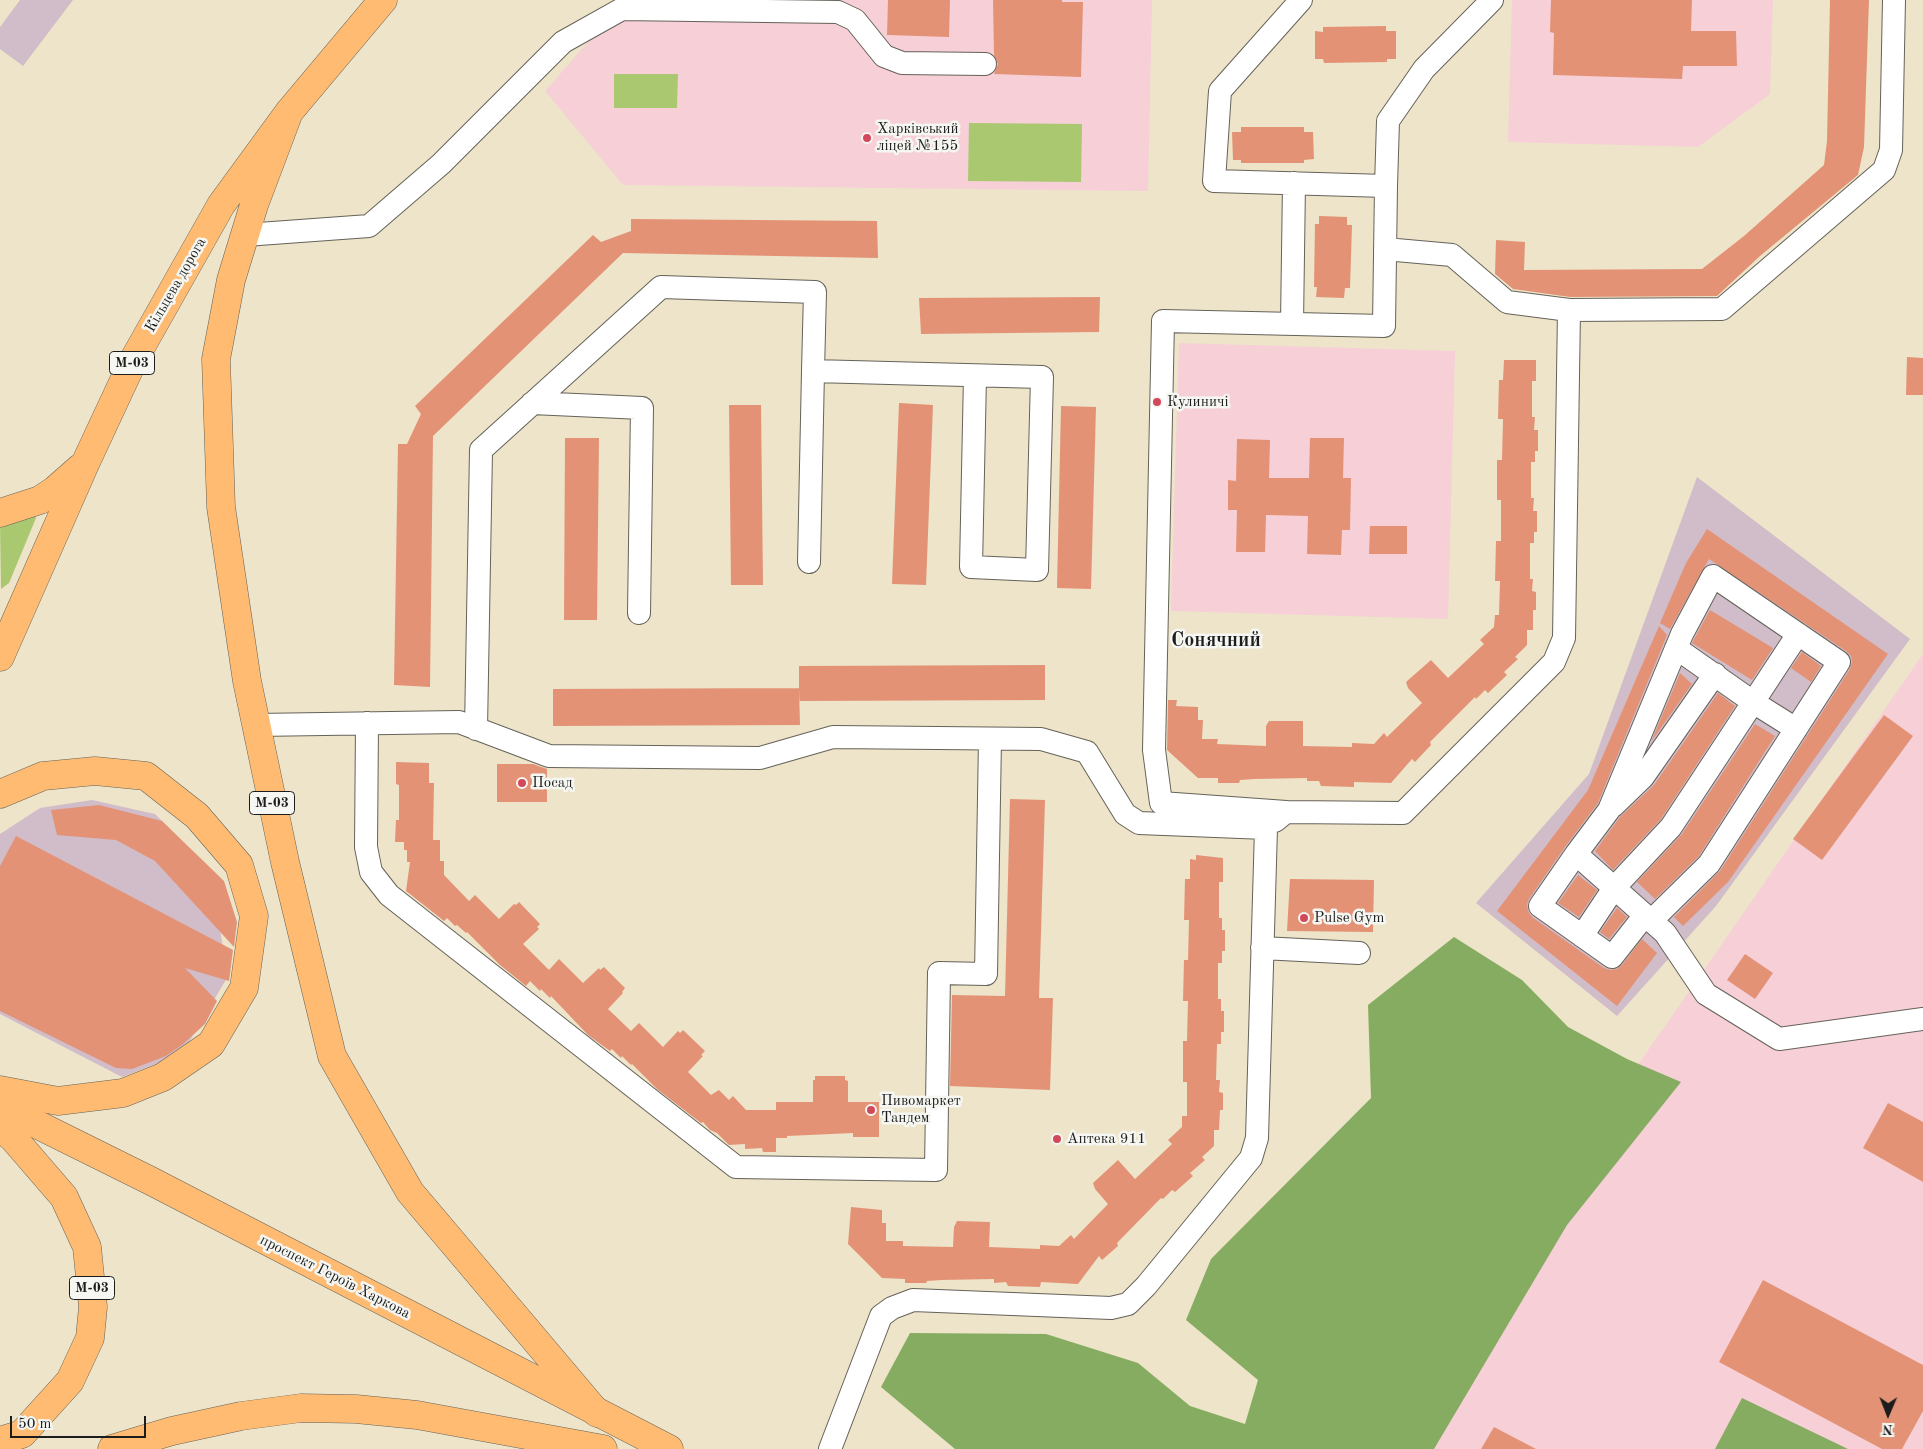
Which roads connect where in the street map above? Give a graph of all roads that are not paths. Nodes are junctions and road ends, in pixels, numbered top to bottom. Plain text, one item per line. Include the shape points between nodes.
1 (383, 0) edge
2 (1301, 0) edge
3 (1492, 0) edge
4 (1894, 0) edge
5 (985, 64) dead end
6 (288, 112) junction
7 (1294, 183) junction
8 (1386, 186) junction
9 (245, 235) junction
10 (1385, 249) junction
11 (1569, 310) junction
12 (1292, 324) junction
13 (813, 371) junction
14 (975, 376) junction
15 (532, 403) junction
16 (85, 464) junction
17 (0, 513) edge
18 (808, 562) dead end
19 (639, 614) dead end
20 (1798, 634) junction
21 (1676, 648) junction
22 (0, 657) edge
23 (1715, 674) junction
24 (1753, 702) junction
25 (367, 723) junction
26 (256, 725) junction
27 (476, 729) junction
28 (1796, 729) junction
29 (990, 739) junction
30 (0, 794) edge
31 (1609, 810) junction
32 (1286, 812) junction
33 (1266, 828) junction
34 (1576, 854) junction
35 (1614, 888) junction
36 (1648, 918) junction
37 (1582, 936) junction
38 (1262, 948) junction
39 (1358, 953) dead end
40 (1923, 1019) edge
41 (0, 1090) edge
42 (0, 1106) edge
43 (0, 1126) edge
44 (597, 1413) junction
45 (0, 1441) edge
46 (112, 1449) edge
47 (603, 1449) edge
48 (669, 1449) edge
49 (830, 1449) edge

1 - 6 main road, Кільцева дорога / М-03
2 - 7 street via 1220,91 1214,181
3 - 8 street via 1424,69 1388,121
4 - 11 street via 1891,150 1884,170 1722,309
5 - 9 street via 902,63 884,56 855,20 838,12 622,9 563,42 441,164 369,226
6 - 9 main road, М-03
6 - 16 main road, Кільцева дорога / М-03 via 221,205 133,361
7 - 8 street
7 - 12 street
8 - 10 street
9 - 26 main road, М-03 via 231,280 216,359 221,507
10 - 11 street via 1452,254 1506,302
10 - 12 street via 1384,326
11 - 32 street via 1564,638 1554,662 1403,813
12 - 32 street via 1163,321 1154,750 1161,803
13 - 14 street
13 - 15 street via 815,292 661,287
13 - 18 street
14 - 14 street via 970,567 1037,570 1042,377
15 - 19 street via 642,408
15 - 27 street via 481,450
16 - 17 main road, М-03 via 40,500
16 - 22 main road, Кільцева дорога / М-03
20 - 21 street via 1713,576
20 - 24 street
20 - 28 street via 1839,662
21 - 23 street
21 - 31 street
23 - 24 street
23 - 31 street via 1643,777
24 - 28 street
24 - 35 street via 1671,827
25 - 26 street
25 - 27 street via 459,722
25 - 29 street via 366,847 371,872 388,896 736,1167 936,1170 939,973 986,974
26 - 44 main road, М-03 via 332,1056 410,1192
27 - 29 street via 549,756 760,758 833,737
28 - 36 street via 1709,864
29 - 33 street via 1041,739 1087,752 1125,814 1139,823
30 - 41 main road via 43,776 95,771 146,776 197,816 239,865 254,916 244,988 211,1044 163,1077 123,1093 58,1101
31 - 34 street
32 - 33 street
33 - 38 street
34 - 35 street
34 - 37 street via 1540,906
35 - 36 street
35 - 37 street
36 - 37 street via 1612,957
36 - 40 street via 1665,933 1706,994 1779,1039
38 - 39 street
38 - 49 street via 1257,1138 1251,1158 1146,1286 1128,1304 1111,1308 913,1300 892,1308 881,1316
42 - 44 main road, проспект Героїв Харкова
43 - 45 main road, М-03 via 64,1197 87,1247 94,1307 90,1338 70,1381 22,1434
44 - 48 main road, проспект Героїв Харкова
46 - 47 main road via 189,1427 301,1408 416,1415

